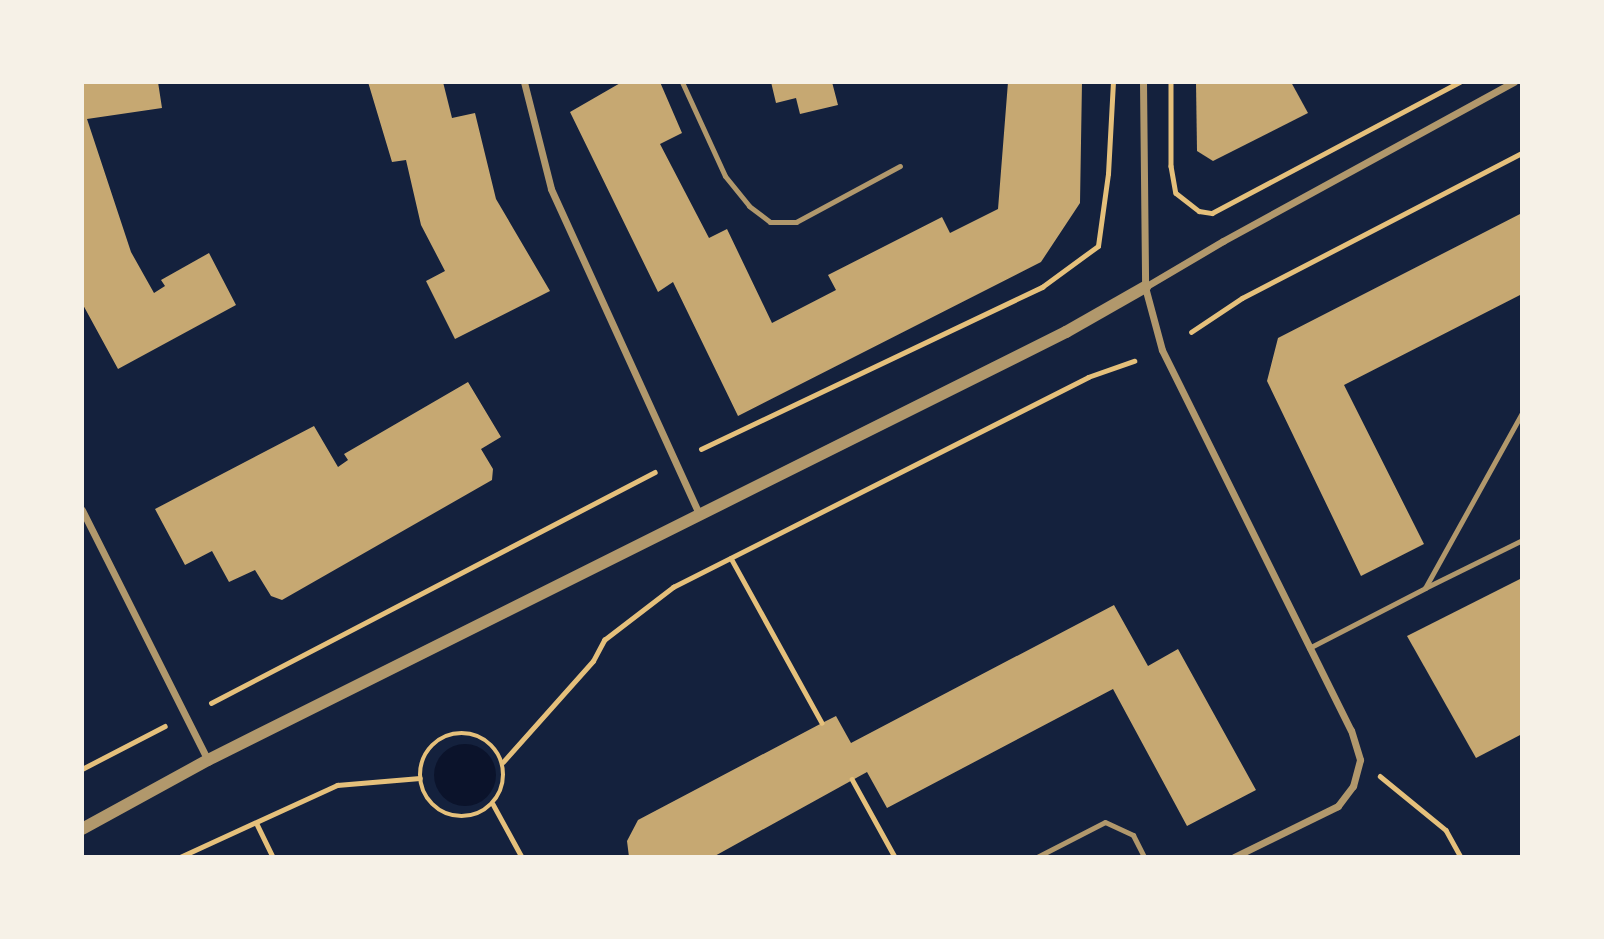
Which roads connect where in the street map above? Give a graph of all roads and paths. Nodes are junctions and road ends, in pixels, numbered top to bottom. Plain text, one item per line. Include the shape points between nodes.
1 (524, 82) edge
2 (682, 82) edge
3 (1113, 82) edge
4 (1143, 82) edge
5 (1171, 82) edge
6 (1459, 82) edge
7 (1514, 82) edge
8 (1522, 153) edge
9 (900, 166) dead end
10 (1145, 287) junction
11 (1191, 332) dead end
12 (1134, 361) dead end
13 (1522, 414) edge
14 (701, 449) dead end
15 (657, 471) dead end
16 (82, 510) edge
17 (699, 514) junction
18 (1522, 540) edge
19 (731, 558) junction
20 (1425, 588) junction
21 (1309, 648) junction
22 (211, 702) dead end
23 (822, 723) dead end
24 (165, 726) dead end
25 (208, 760) junction
26 (1360, 760) junction
27 (503, 762) junction
28 (82, 769) edge
29 (420, 778) junction
30 (852, 779) dead end
31 (493, 804) junction
32 (257, 824) junction
33 (82, 829) edge
34 (181, 857) edge
35 (273, 857) edge
36 (522, 857) edge
37 (895, 857) edge
38 (1037, 857) edge
39 (1144, 857) edge
40 (1234, 857) edge
41 (1461, 857) edge

1 - 17 street via 551,189
2 - 9 lane via 726,176 749,206 770,222 796,222
3 - 14 path via 1098,246 1042,287
4 - 10 street
5 - 6 path via 1171,166 1176,193 1199,211 1212,213
7 - 10 street
8 - 11 path via 1242,298
10 - 17 street via 1066,332
10 - 21 street via 1162,350
12 - 19 path via 1088,377
13 - 20 lane
15 - 22 path
16 - 25 street
17 - 25 street
18 - 20 lane
19 - 23 path
19 - 27 path via 673,587 604,640 593,661
20 - 21 lane
21 - 26 street via 1351,730
24 - 28 path
25 - 33 street
26 - 40 street via 1353,786 1338,806
26 - 41 path via 1446,830
27 - 29 path via 488,741 477,735 448,735 426,755
27 - 31 path via 503,784
29 - 31 path via 429,801 444,813 466,817
29 - 32 path via 337,785
30 - 37 path
31 - 36 path
32 - 34 path
32 - 35 path
38 - 39 lane via 1105,822 1133,835

